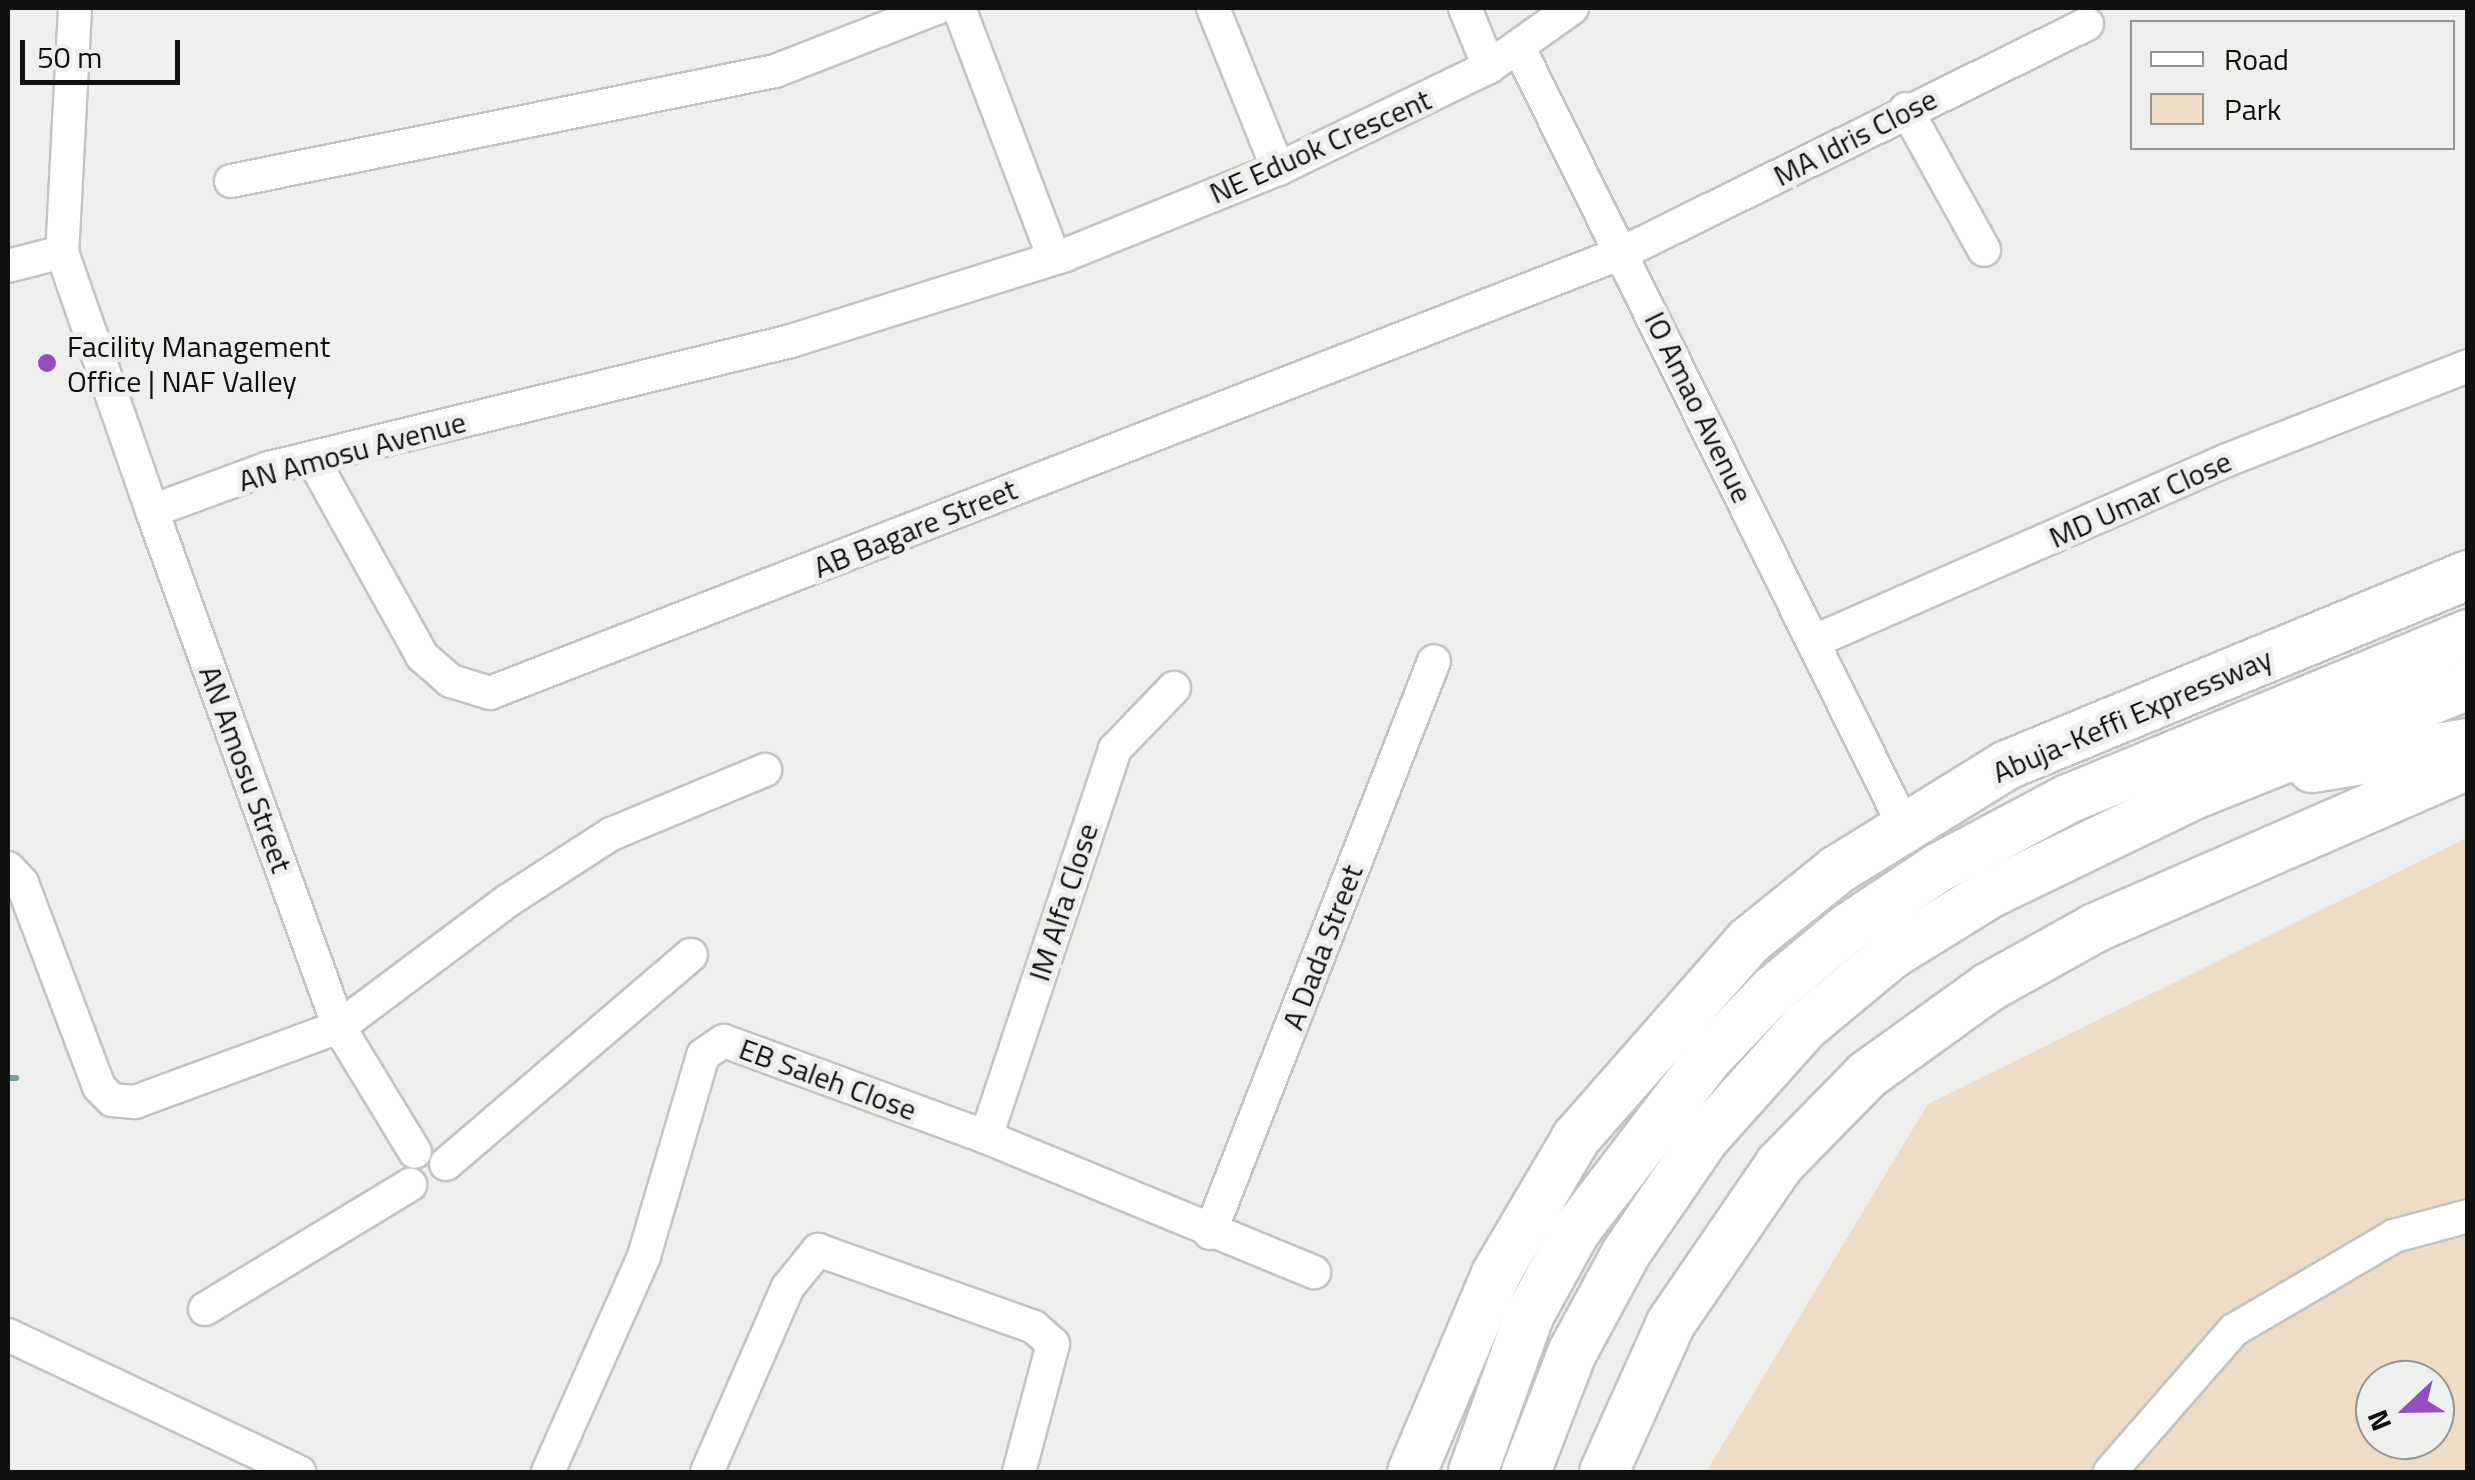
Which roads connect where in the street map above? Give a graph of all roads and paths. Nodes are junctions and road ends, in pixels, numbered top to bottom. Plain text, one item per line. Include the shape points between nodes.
1 (76, 8) edge
2 (937, 8) edge
3 (958, 8) edge
4 (1214, 8) edge
5 (1465, 8) edge
6 (1572, 8) edge
7 (2086, 24) dead end
8 (1519, 48) junction
9 (1490, 67) junction
10 (1906, 109) junction
11 (1278, 169) junction
12 (231, 181) dead end
13 (1984, 250) dead end
14 (62, 252) junction
15 (1624, 252) junction
16 (1054, 258) junction
17 (8, 266) edge
18 (2468, 366) edge
19 (312, 458) junction
20 (152, 512) junction
21 (2468, 575) edge
22 (2468, 634) edge
23 (1816, 641) junction
24 (1434, 661) dead end
25 (2468, 684) edge
26 (1174, 688) dead end
27 (2468, 742) edge
28 (2468, 765) edge
29 (765, 770) dead end
30 (2196, 794) junction
31 (1904, 826) junction
32 (8, 868) edge
33 (691, 954) dead end
34 (339, 1027) junction
35 (986, 1138) junction
36 (415, 1152) junction
37 (446, 1164) junction
38 (410, 1185) junction
39 (2468, 1216) edge
40 (1210, 1233) junction
41 (1314, 1272) dead end
42 (205, 1310) dead end
43 (8, 1335) edge
44 (299, 1472) edge
45 (548, 1472) edge
46 (706, 1472) edge
47 (1019, 1472) edge
48 (1412, 1472) edge
49 (1473, 1472) edge
50 (1526, 1472) edge
51 (1604, 1472) edge
52 (2110, 1472) edge

1 - 14 street
2 - 12 street via 776,72
3 - 16 street
4 - 11 street
5 - 9 street
6 - 8 street, NE Eduok Crescent
7 - 10 street, MA Idris Close
8 - 9 street, NE Eduok Crescent
8 - 15 street, IO Amao Avenue
9 - 11 street, NE Eduok Crescent
10 - 13 street
10 - 15 street, MA Idris Close
11 - 16 street, NE Eduok Crescent
14 - 17 street
14 - 20 street
15 - 19 street, AB Bagare Street via 490,693 451,681 422,656
15 - 23 street, IO Amao Avenue
16 - 19 street, AN Amosu Avenue via 791,341
18 - 23 street, MD Umar Close via 2226,460
19 - 20 street, AN Amosu Avenue
20 - 34 street, AN Amosu Street
21 - 31 highway, Abuja-Keffi Expressway via 2049,744
22 - 49 highway, Abuja-Keffi Expressway via 2068,799 1938,868 1788,978 1709,1057 1575,1232 1530,1314
23 - 31 street, IO Amao Avenue
24 - 40 street, A Dada Street
25 - 30 highway
26 - 35 street, IM Alfa Close via 1115,748
27 - 30 highway
28 - 51 highway via 2095,928 1988,987 1866,1076 1779,1164 1681,1308 1649,1362
29 - 34 street via 612,834 509,900
30 - 50 highway via 1989,894 1892,954 1768,1064 1704,1139 1626,1253 1572,1353
31 - 48 highway, Abuja-Keffi Expressway via 1749,941 1576,1138 1496,1274
32 - 34 street via 22,883 86,1057 112,1100 136,1102
33 - 37 street
34 - 36 street, AN Amosu Street
35 - 40 street, EB Saleh Close
35 - 45 street, EB Saleh Close via 724,1041 712,1046 644,1256
36 - 37 street via 433,1150
36 - 38 street via 405,1168
37 - 38 street via 437,1188
38 - 42 street
39 - 52 street via 2394,1236 2234,1330
40 - 41 street, EB Saleh Close
43 - 44 street
46 - 47 street via 788,1288 818,1250 1034,1327 1053,1344

